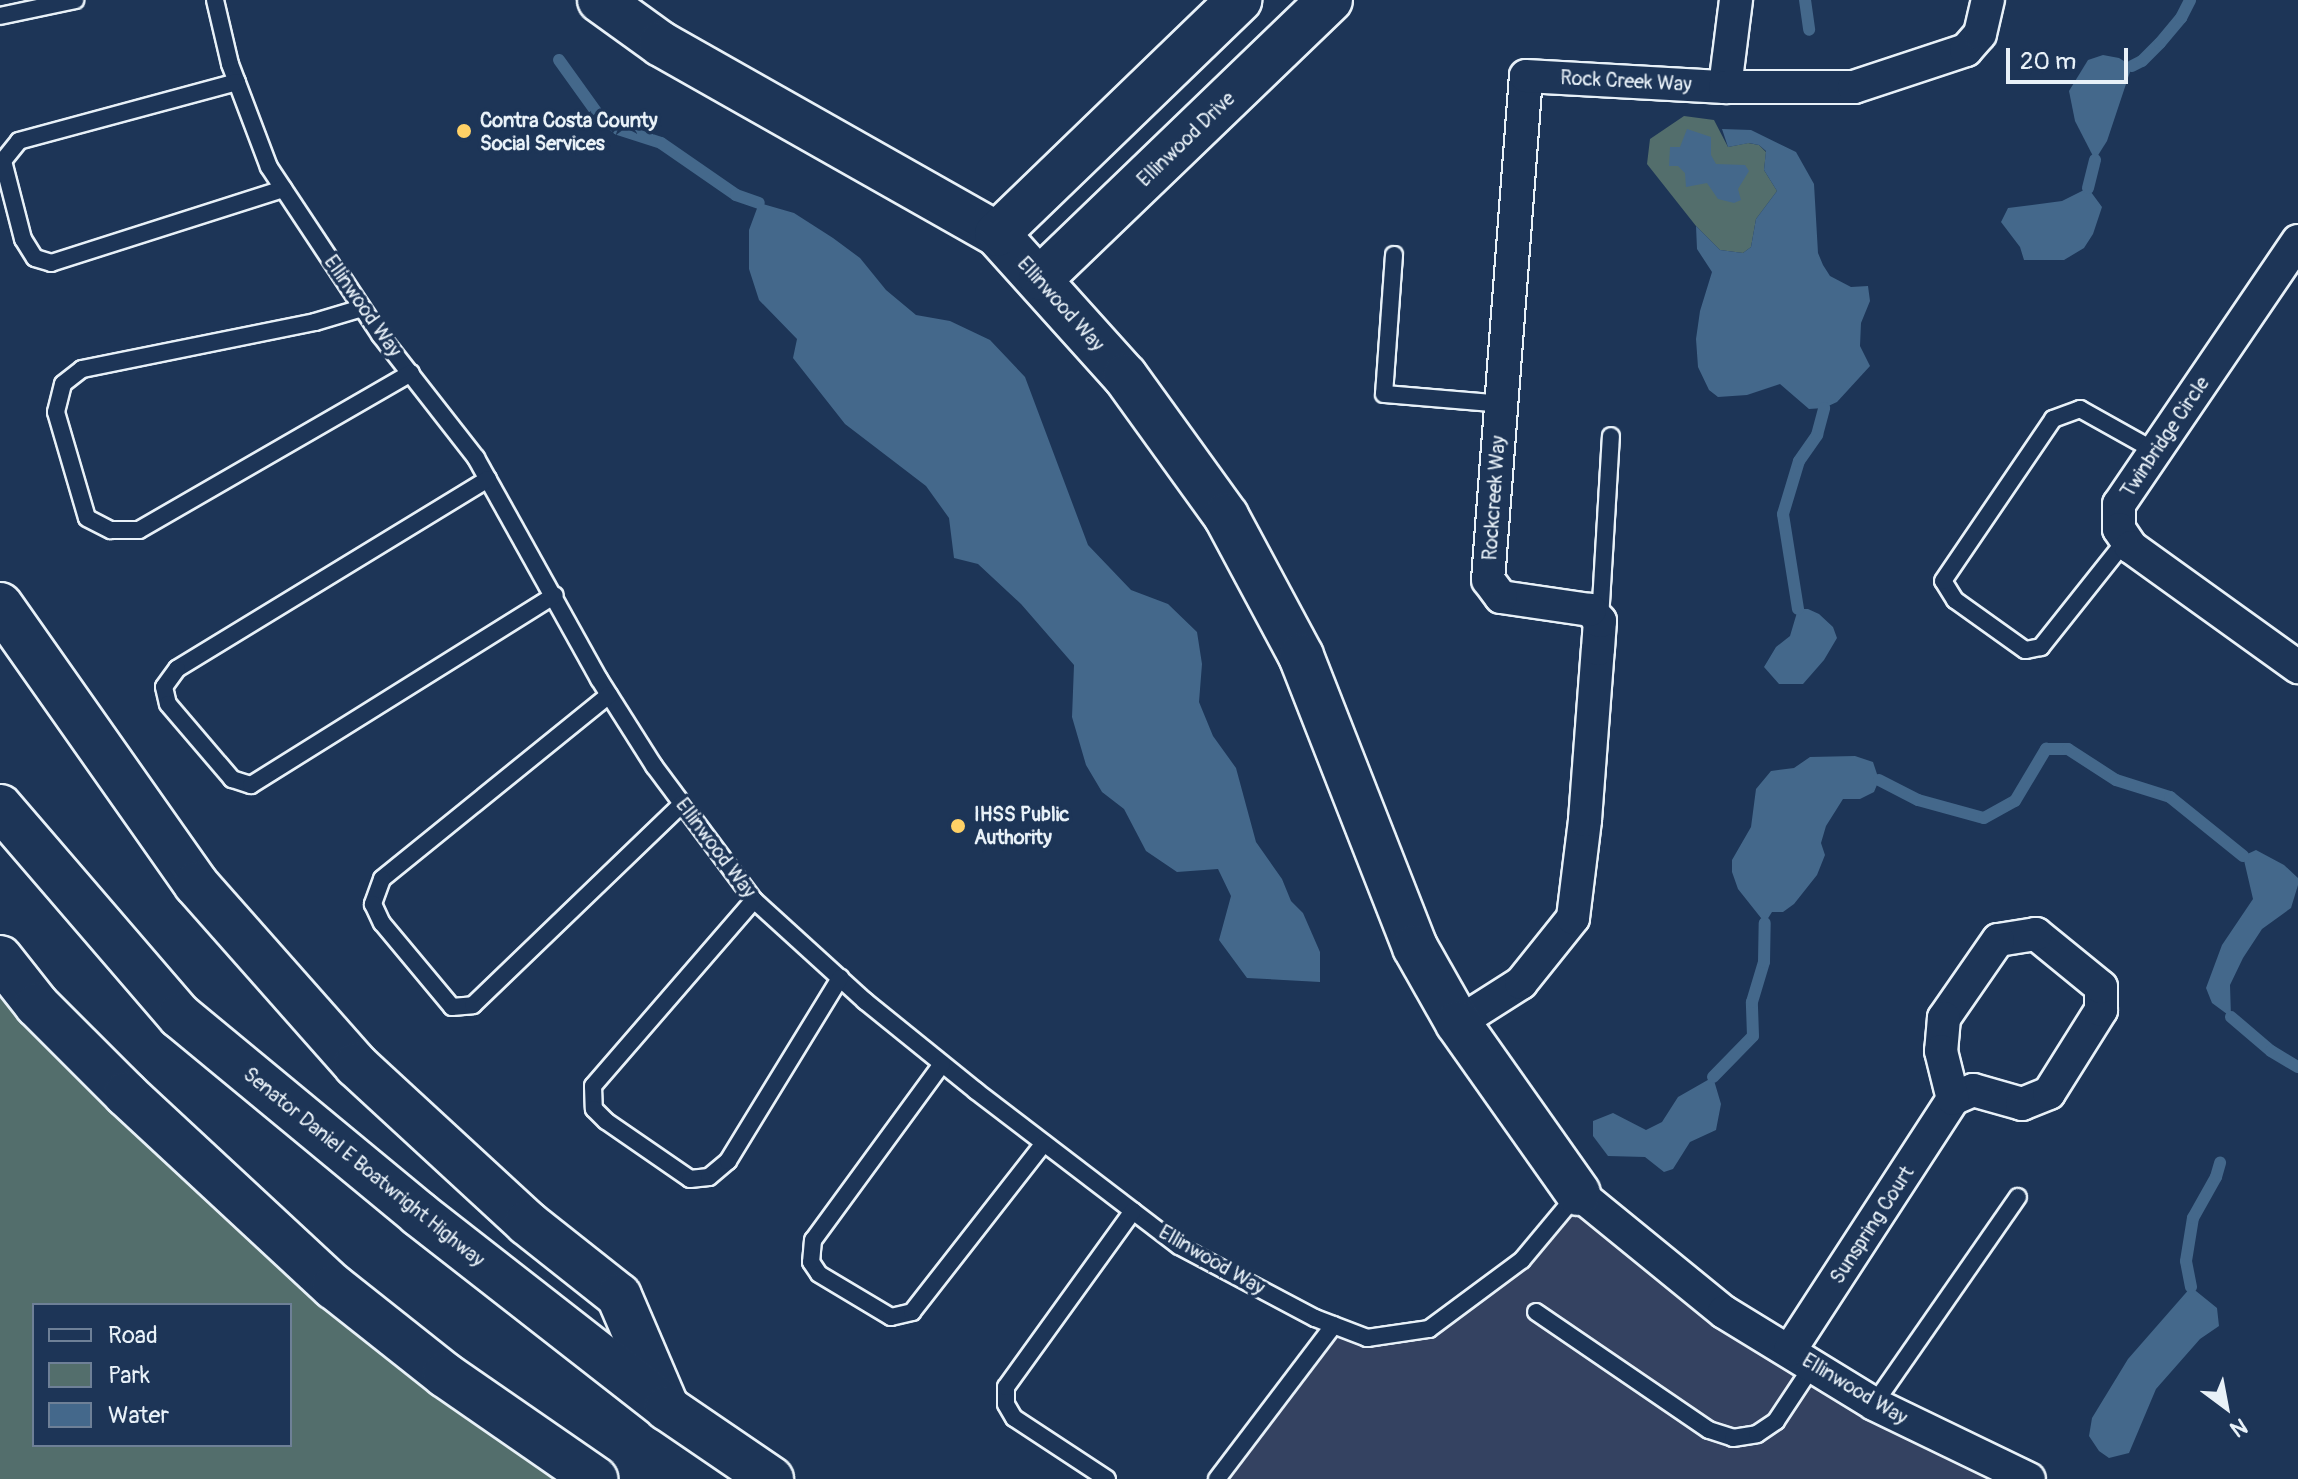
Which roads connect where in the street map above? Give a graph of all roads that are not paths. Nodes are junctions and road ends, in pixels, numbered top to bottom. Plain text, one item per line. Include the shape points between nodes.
1 (75, 0) edge
2 (215, 0) edge
3 (600, 0) edge
4 (1239, 0) edge
5 (1330, 0) edge
6 (1736, 0) edge
7 (1988, 0) edge
8 (0, 16) edge
9 (1526, 76) joint
10 (237, 82) junction
11 (1725, 87) junction
12 (283, 189) junction
13 (997, 234) junction
14 (2298, 241) edge
15 (1394, 255) dead end
16 (1041, 278) junction
17 (362, 308) junction
18 (411, 373) junction
19 (1502, 404) junction
20 (1611, 436) dead end
21 (2155, 451) junction
22 (488, 479) junction
23 (2126, 540) junction
24 (555, 595) junction
25 (0, 605) edge
26 (1600, 621) junction
27 (2298, 667) edge
28 (609, 695) junction
29 (682, 804) junction
30 (0, 807) edge
31 (754, 900) junction
32 (0, 958) edge
33 (840, 978) junction
34 (1458, 1023) junction
35 (942, 1064) junction
36 (1953, 1099) junction
37 (1044, 1143) junction
38 (1578, 1193) junction
39 (2018, 1197) dead end
40 (1133, 1211) junction
41 (1536, 1312) dead end
42 (1334, 1325) junction
43 (1802, 1358) junction
44 (1874, 1404) junction
45 (667, 1408) junction
46 (595, 1479) edge
47 (771, 1479) edge
48 (1107, 1479) edge
49 (1217, 1479) edge
50 (2029, 1479) edge

1 - 8 lane
2 - 10 lane, Ellinwood Way
3 - 13 main road, Ellinwood Way via 661,44
4 - 13 main road
5 - 16 main road, Ellinwood Drive
6 - 11 street
7 - 11 street, Rock Creek Way via 1980,34 1966,50 1854,87
9 - 11 street, Rock Creek Way
9 - 19 street, Rockcreek Way
10 - 12 lane, Ellinwood Way via 269,167
10 - 12 lane via 19,141 3,161 23,239 35,258 51,263
12 - 17 lane, Ellinwood Way
13 - 16 main road, Ellinwood Way
14 - 21 street, Twinbridge Circle
15 - 19 lane via 1384,394
16 - 34 main road, Ellinwood Way via 1125,376 1226,516 1301,656 1415,947
17 - 18 lane, Ellinwood Way
17 - 18 lane via 82,369 63,384 56,412 87,518 111,530 139,530
18 - 22 lane, Ellinwood Way
19 - 26 street, Rockcreek Way via 1488,580 1501,597 1590,610
20 - 26 lane
21 - 23 street, Twinbridge Circle via 2119,504 2119,529
21 - 23 lane via 2080,409 2053,419 1943,581 1955,600 2025,650 2041,647
22 - 24 lane, Ellinwood Way
22 - 24 lane via 177,669 164,687 168,704 232,779 251,785
23 - 27 street
24 - 28 lane, Ellinwood Way
25 - 45 main road via 196,884 356,1065 527,1223 619,1296
26 - 34 street via 1573,918 1521,983
28 - 29 lane, Ellinwood Way
28 - 29 lane via 382,879 373,904 382,923 452,1007 473,1005
29 - 31 lane, Ellinwood Way
30 - 45 main road, Senator Daniel E Boatwright Highway via 180,1016 419,1214
31 - 33 lane, Ellinwood Way
31 - 33 lane via 593,1086 594,1109 606,1121 690,1179 709,1177 728,1161
32 - 46 main road via 37,1005 126,1094 334,1287 445,1375
33 - 35 lane, Ellinwood Way
34 - 38 main road, Ellinwood Way
35 - 37 lane, Ellinwood Way
35 - 37 lane via 813,1240 811,1262 819,1274 891,1317 912,1312
36 - 36 street via 1941,1051 1944,1018 1998,940 2036,934 2101,987 2101,1010 2049,1093 2022,1104 1973,1090
36 - 43 street, Sunspring Court
37 - 40 lane, Ellinwood Way
38 - 42 lane, Ellinwood Way via 1522,1260 1429,1329 1367,1338
38 - 43 street, Ellinwood Way via 1724,1312
39 - 44 lane
40 - 42 lane, Ellinwood Way via 1179,1246
40 - 48 lane via 1006,1387 1006,1404 1014,1418
41 - 43 lane via 1709,1430 1733,1438 1757,1434 1776,1421
42 - 49 lane
43 - 44 street, Ellinwood Way
44 - 50 street, Ellinwood Way
45 - 47 main road, Senator Daniel E Boatwright Highway

